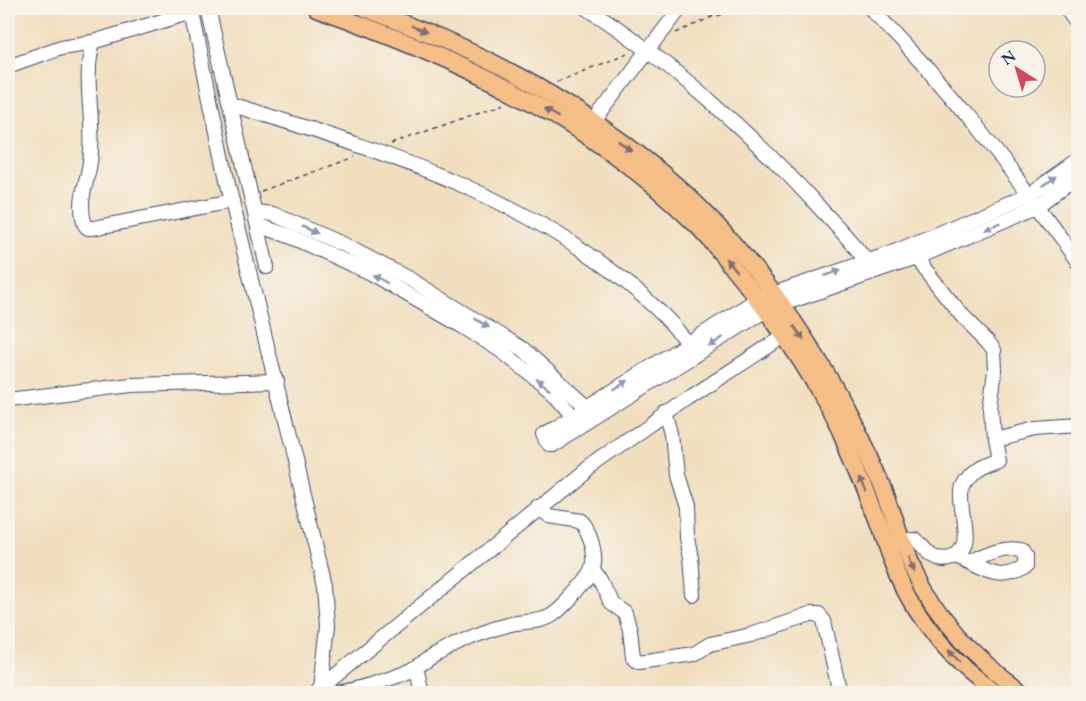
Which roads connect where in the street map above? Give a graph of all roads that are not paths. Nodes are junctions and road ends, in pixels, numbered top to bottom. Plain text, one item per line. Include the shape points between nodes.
1 (208, 8) edge
2 (316, 8) edge
3 (587, 8) edge
4 (870, 8) edge
5 (1066, 8) edge
6 (685, 9) edge
7 (191, 10) edge
8 (375, 15) edge
9 (1078, 25) edge
10 (93, 42) junction
11 (645, 49) junction
12 (8, 66) edge
13 (231, 104) junction
14 (588, 129) junction
15 (1078, 160) edge
16 (1078, 176) edge
17 (1030, 194) junction
18 (232, 201) junction
19 (1038, 206) junction
20 (257, 218) junction
21 (916, 258) junction
22 (1078, 262) edge
23 (267, 267) dead end
24 (871, 267) junction
25 (769, 302) junction
26 (784, 336) junction
27 (692, 349) junction
28 (277, 381) junction
29 (8, 400) edge
30 (588, 407) junction
31 (666, 413) junction
32 (573, 416) junction
33 (598, 417) junction
34 (583, 426) junction
35 (1078, 426) edge
36 (992, 439) junction
37 (538, 508) junction
38 (895, 544) junction
39 (593, 570) junction
40 (694, 596) dead end
41 (414, 669) junction
42 (317, 691) edge
43 (422, 693) edge
44 (840, 693) edge
45 (998, 693) edge
46 (1025, 693) edge

1 - 13 street
2 - 8 main road
3 - 11 street
4 - 17 street via 955,99
5 - 9 street
6 - 11 street
7 - 10 street
7 - 18 street
14 -> 8 main road via 466,68
8 -> 14 main road via 485,59 539,90
10 - 12 street via 61,47
10 - 18 street via 88,66 92,154 82,202 85,225 93,228
11 - 14 street
11 - 24 street via 776,162
13 - 20 street
13 - 27 street via 400,159 495,199 557,233 624,280 665,316
14 - 25 main road via 692,220
17 -> 15 street
16 - 19 street
17 - 19 street
17 - 24 street via 891,254
18 - 28 street
19 -> 21 street
19 - 22 street
20 - 23 street
20 -> 30 street via 273,214 411,280 523,349
32 -> 20 street via 551,390 462,326 370,273
21 - 24 street
21 - 36 street via 994,350
24 - 25 street
25 - 26 main road
25 - 27 street
25 -> 38 main road via 809,348 855,427 887,496
26 - 31 street
38 -> 26 main road via 837,424
30 -> 27 street
27 - 33 street
28 - 29 street via 131,385
28 - 42 street via 325,585 328,625
30 - 32 street
30 - 33 street
31 - 37 street
31 - 40 street via 676,475 686,507
32 - 34 street
32 - 34 street via 544,434 549,445
33 - 34 street
35 - 36 street via 1035,429
36 - 38 street via 996,460 970,472 962,485 966,524 962,560 939,559 915,539
37 - 39 street via 549,516 584,525 592,547
37 - 42 street
45 -> 38 main road via 968,671 925,621 898,577
38 -> 46 main road via 956,634 999,675
39 - 41 street via 552,616 489,631 451,646
39 - 44 street via 611,603 625,613 633,657 639,662 694,654 710,644 819,615 824,621
41 - 42 street via 343,691
41 - 43 street

